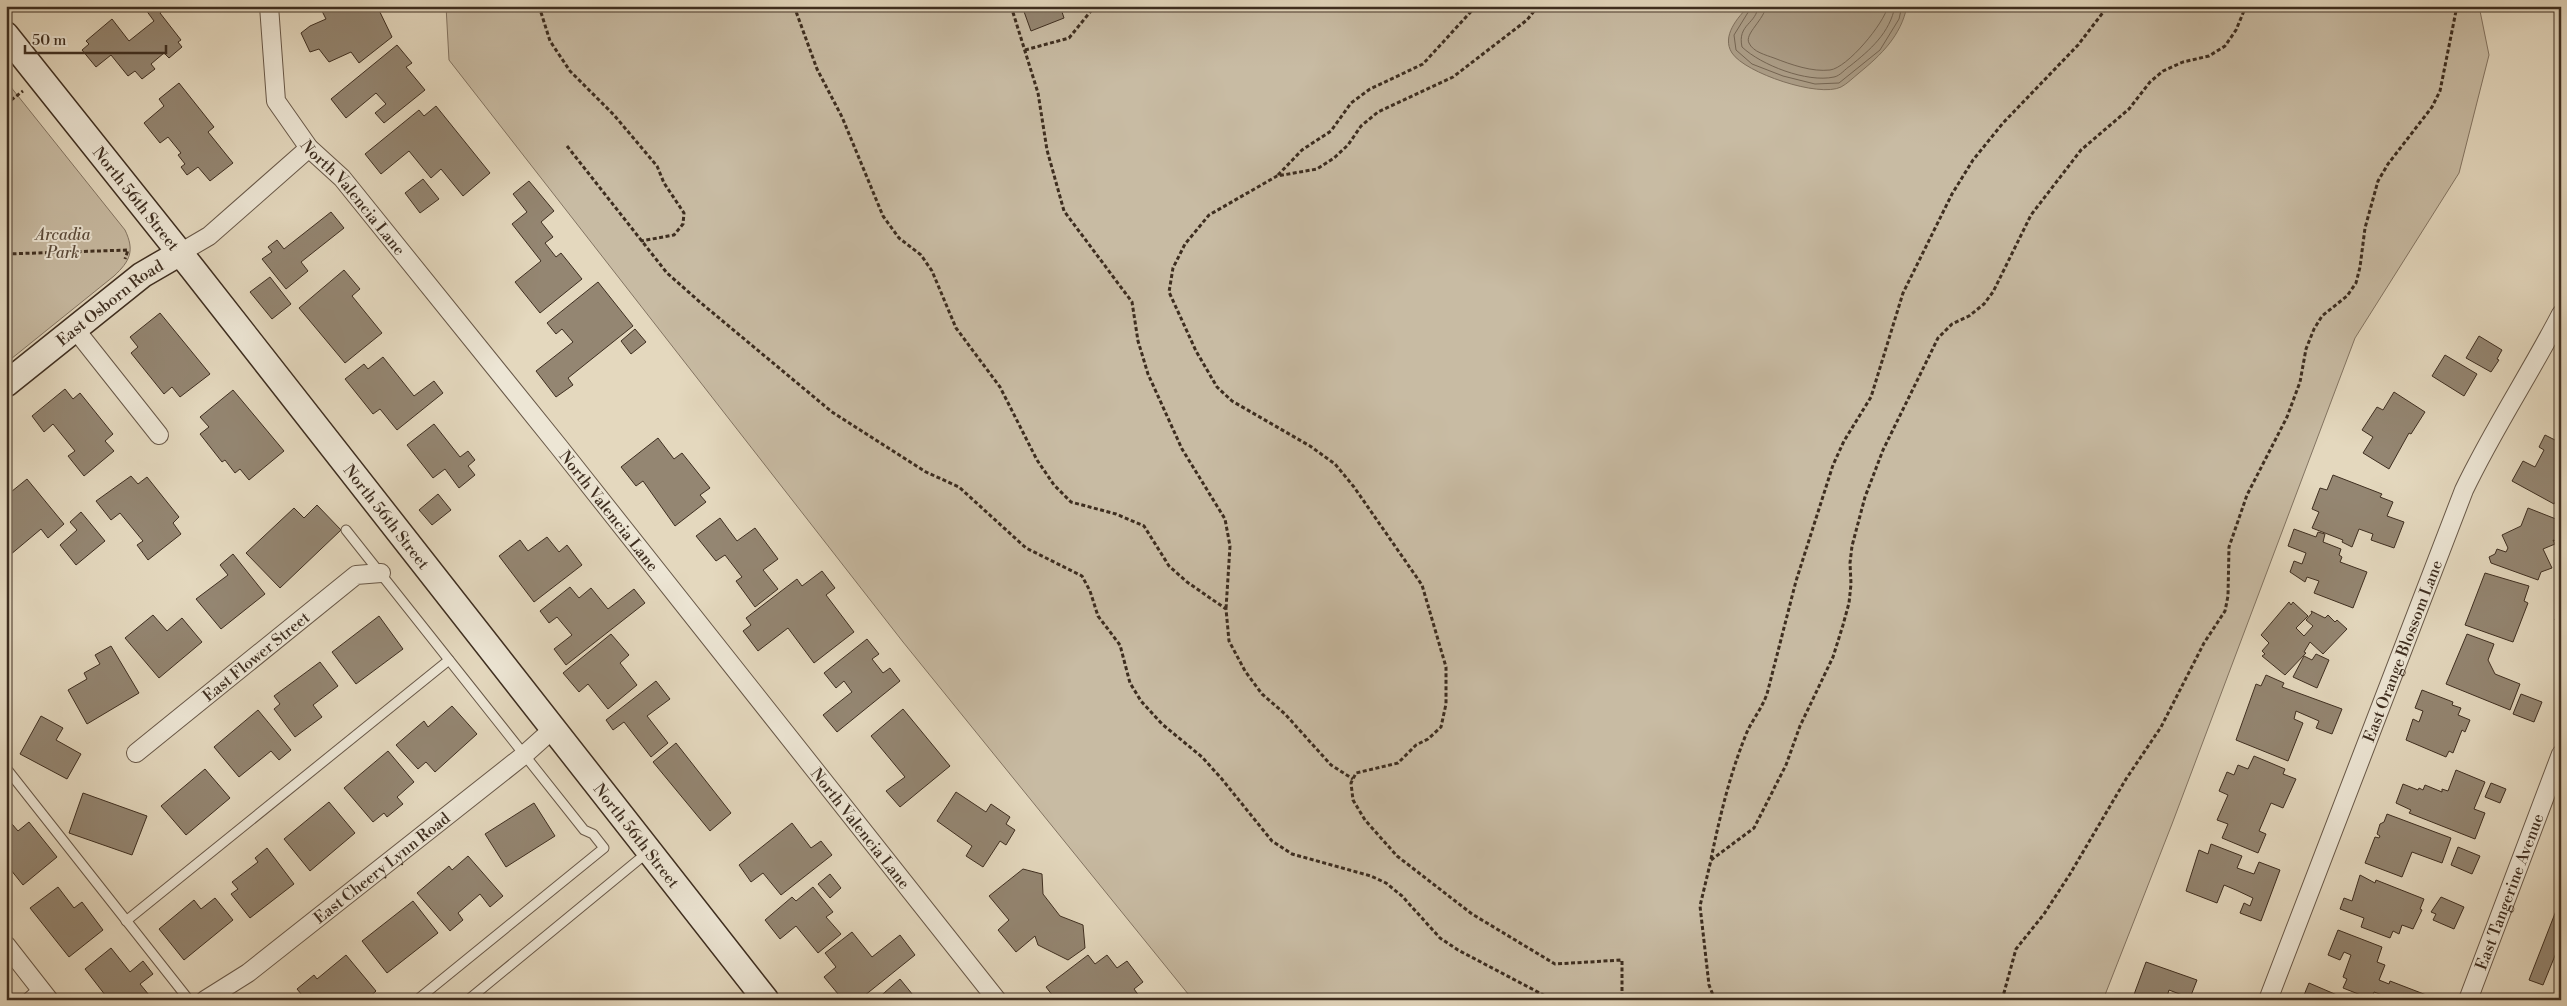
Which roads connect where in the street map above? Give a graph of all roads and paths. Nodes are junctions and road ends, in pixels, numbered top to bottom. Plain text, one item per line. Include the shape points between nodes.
1 (269, 6) edge
2 (539, 6) edge
3 (794, 6) edge
4 (1011, 6) edge
5 (1095, 6) edge
6 (1476, 6) edge
7 (1538, 6) edge
8 (2108, 6) edge
9 (2246, 6) edge
10 (2457, 6) edge
11 (6, 35) edge
12 (1025, 50) junction
13 (567, 146) dead end
14 (308, 148) junction
15 (1277, 176) junction
16 (641, 242) junction
17 (128, 250) dead end
18 (180, 253) junction
19 (6, 254) edge
20 (2561, 314) edge
21 (75, 329) junction
22 (6, 384) edge
23 (159, 435) dead end
24 (346, 530) dead end
25 (381, 573) junction
26 (1226, 609) junction
27 (449, 660) junction
28 (553, 729) junction
29 (136, 753) dead end
30 (2561, 754) edge
31 (524, 755) junction
32 (6, 768) edge
33 (1353, 779) junction
34 (649, 851) junction
35 (1711, 860) junction
36 (126, 921) junction
37 (6, 945) edge
38 (45, 994) edge
39 (25, 1000) edge
40 (189, 1000) edge
41 (205, 1000) edge
42 (417, 1000) edge
43 (468, 1000) edge
44 (766, 1000) edge
45 (997, 1000) edge
46 (1553, 1000) edge
47 (1622, 1000) edge
48 (1716, 1000) edge
49 (2002, 1000) edge
50 (2268, 1000) edge
51 (2468, 1000) edge

1 - 14 street, North Valencia Lane via 276,101
2 - 16 path via 550,41 570,71 614,115 651,159 684,213 683,224 674,235
3 - 26 path via 816,69 842,117 883,216 899,238 921,255 932,271 956,328 1000,387 1037,460 1072,502 1116,514 1144,526 1169,566
4 - 12 path
5 - 12 path via 1069,38
6 - 15 path via 1423,64 1370,89 1351,103 1331,131 1302,150
7 - 15 path via 1527,20 1453,77 1378,112 1361,126 1334,158 1317,169
8 - 35 path via 2078,45 1973,160 1952,194 1903,293 1871,397 1833,466 1799,573 1767,694 1761,711 1748,730 1722,808
9 - 35 path via 2225,46 2209,56 2163,70 2129,109 2081,150 2031,215 1984,304 1952,324 1938,338 1882,450 1852,546 1850,603 1833,657 1800,726 1783,772 1754,828
10 - 49 path via 2440,91 2378,181 2365,228 2356,283 2347,296 2322,316 2314,329 2287,417 2247,495 2229,546 2225,611 2204,643 2161,727 2044,914 2016,949
11 - 18 main road, North 56th Street
12 - 26 path via 1064,212 1132,302 1138,341 1148,374 1182,449 1225,519 1230,546
13 - 16 path
14 - 18 street, East Osborn Road via 209,236
14 - 45 street, North Valencia Lane via 342,178 560,447
15 - 33 path via 1209,215 1185,244 1173,268 1169,292 1216,387 1232,401 1335,464 1422,584 1446,667 1446,704 1441,727 1398,763 1356,773
16 - 46 path via 667,273 832,412 926,472 959,487 1026,548 1082,576 1098,616 1120,645 1130,683 1142,701 1162,724 1202,757 1272,841 1292,854 1386,883 1440,938
17 - 19 path
18 - 21 main road, East Osborn Road via 142,275
18 - 28 main road, North 56th Street
20 - 50 street, East Orange Blossom Lane via 2489,437 2464,490
21 - 22 main road, East Osborn Road
21 - 23 street
24 - 25 lane
25 - 27 lane
25 - 29 street, East Flower Street via 356,575
26 - 33 path via 1230,641 1245,671 1262,694 1291,720 1331,765
27 - 31 lane
27 - 36 lane
28 - 31 street, East Cheery Lynn Road
28 - 34 main road, North 56th Street
30 - 51 street, East Tangerine Avenue
31 - 41 street, East Cheery Lynn Road via 248,973
31 - 42 lane via 584,830 593,834 604,848
32 - 36 lane
33 - 47 path via 1353,800 1365,820 1397,856 1472,914 1555,964 1622,960
34 - 43 lane
34 - 44 main road, North 56th Street
35 - 48 path via 1700,906 1709,985
36 - 40 lane
37 - 38 street
38 - 39 lane

